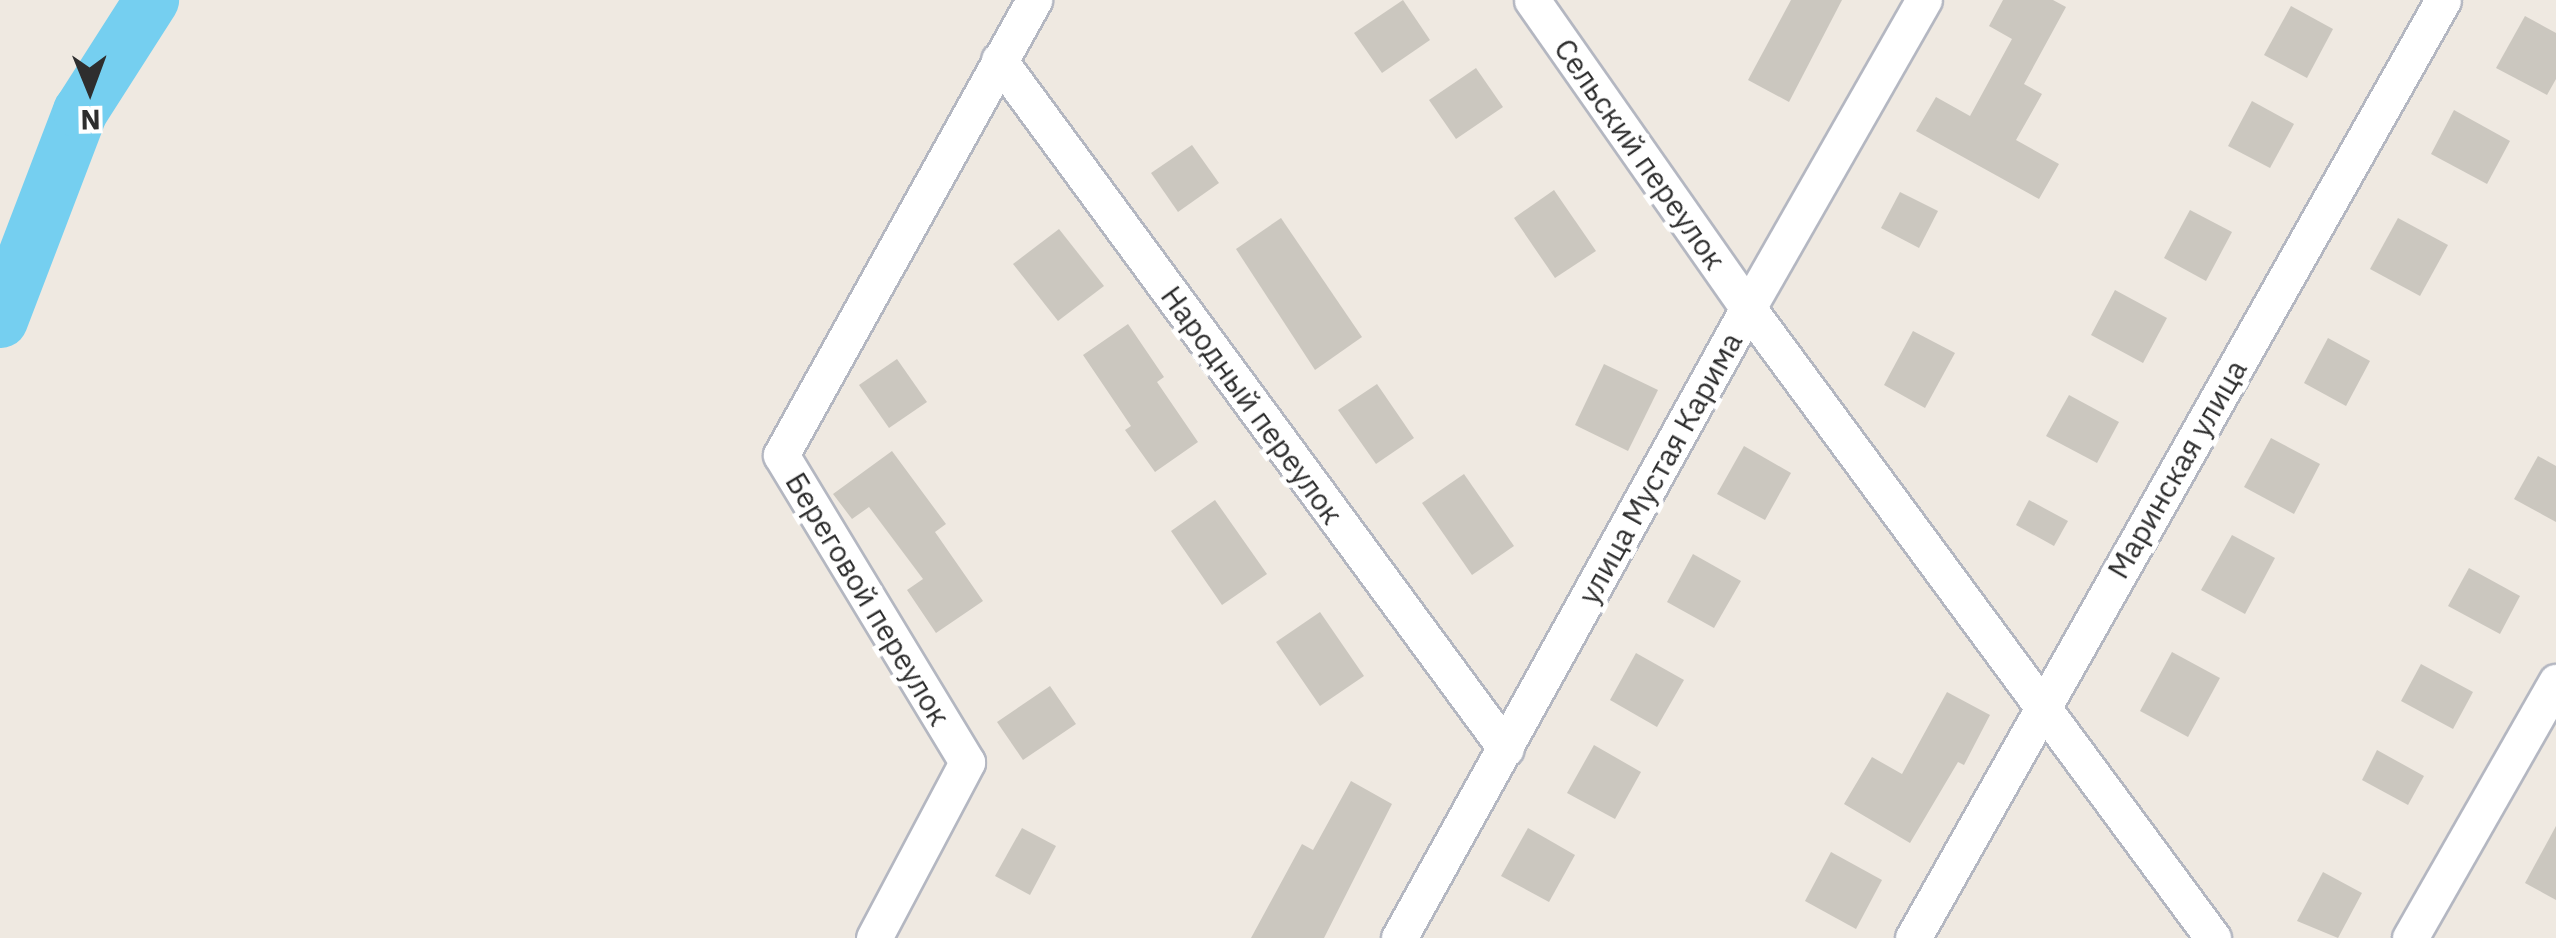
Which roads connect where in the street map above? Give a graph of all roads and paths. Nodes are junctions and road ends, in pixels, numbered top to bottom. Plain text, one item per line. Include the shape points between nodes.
1 (1034, 0) edge
2 (1532, 0) edge
3 (1924, 0) edge
4 (2443, 0) edge
5 (999, 60) junction
6 (1748, 308) junction
7 (2556, 682) edge
8 (2043, 706) junction
9 (1506, 750) junction
10 (874, 938) edge
11 (1399, 938) edge
12 (1912, 938) edge
13 (2213, 938) edge
14 (2410, 938) edge

1 - 5 street, Береговой переулок
2 - 6 street, Сельский переулок
3 - 6 street, улица Мустая Карима
4 - 8 street, Маринская улица
5 - 9 street, Народный переулок
5 - 10 street, Береговой переулок via 781,455 967,762
6 - 8 street, Сельский переулок
6 - 9 street, улица Мустая Карима
7 - 14 street
8 - 12 street, Маринская улица
8 - 13 street, Сельский переулок
9 - 11 street, улица Мустая Карима

